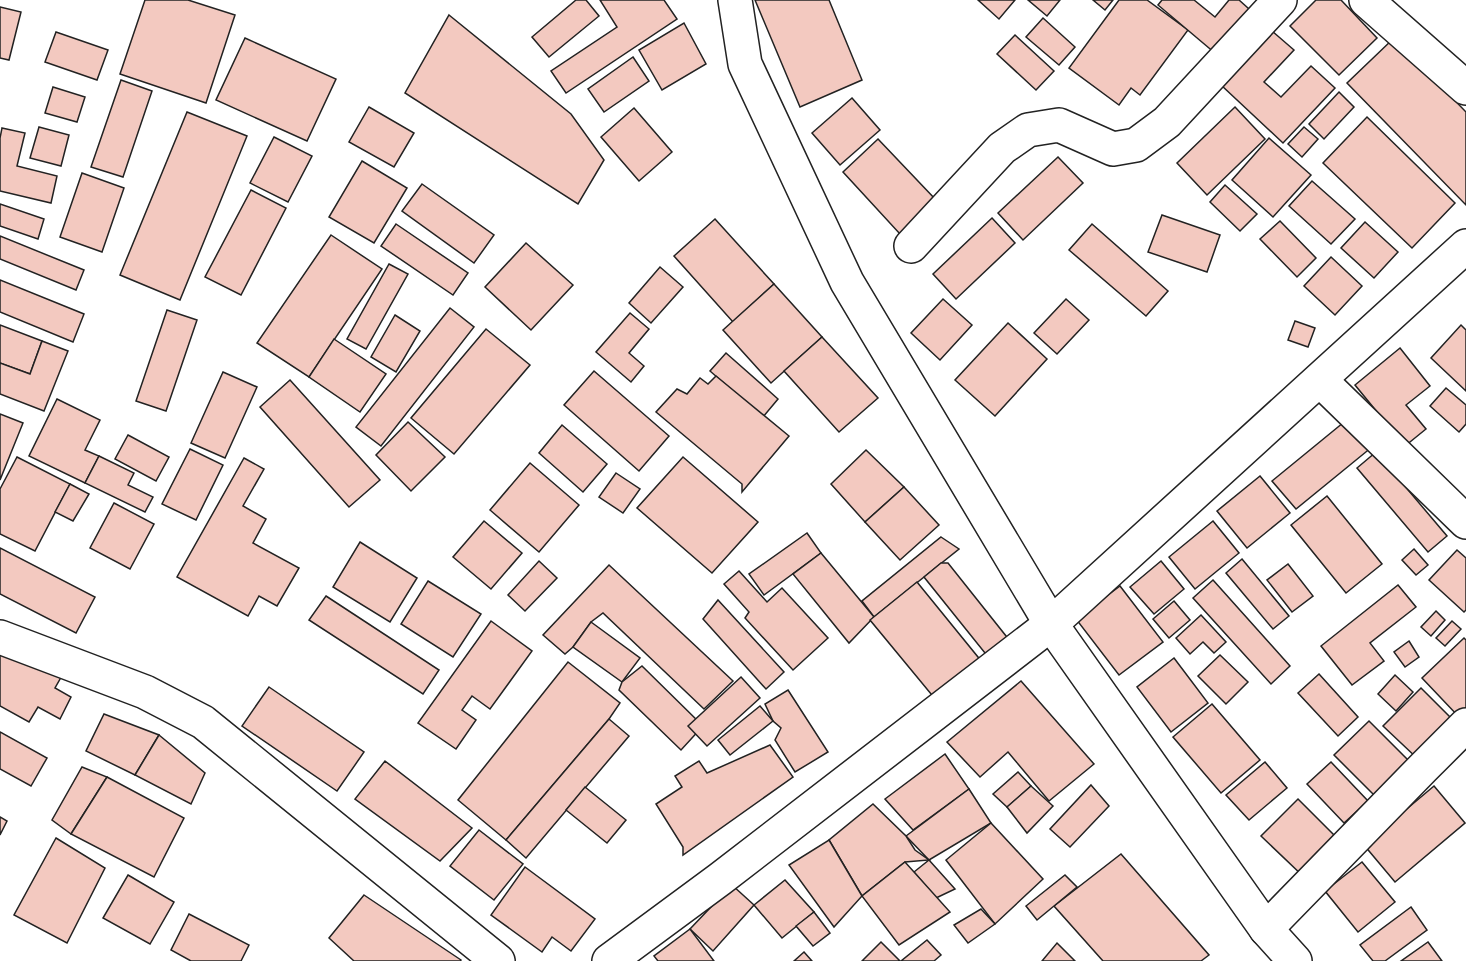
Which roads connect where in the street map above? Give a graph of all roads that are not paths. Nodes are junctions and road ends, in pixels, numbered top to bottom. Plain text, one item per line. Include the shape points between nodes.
1 (735, 0) edge
2 (1280, 0) edge
3 (1366, 0) edge
4 (1466, 88) edge
5 (911, 246) dead end
6 (1466, 246) edge
7 (1320, 380) junction
8 (1466, 522) edge
9 (1051, 624) junction
10 (0, 637) edge
11 (1466, 725) edge
12 (1266, 928) junction
13 (498, 961) edge
14 (609, 961) edge
15 (1295, 961) edge

1 - 9 street via 746,64 847,282
2 - 5 street via 1167,122 1136,145 1113,149 1059,125 1028,130 1002,148
3 - 4 street
6 - 7 street
7 - 8 street
7 - 9 street
9 - 12 street
9 - 14 street
10 - 13 street via 145,692 202,722
11 - 12 street
12 - 15 street

